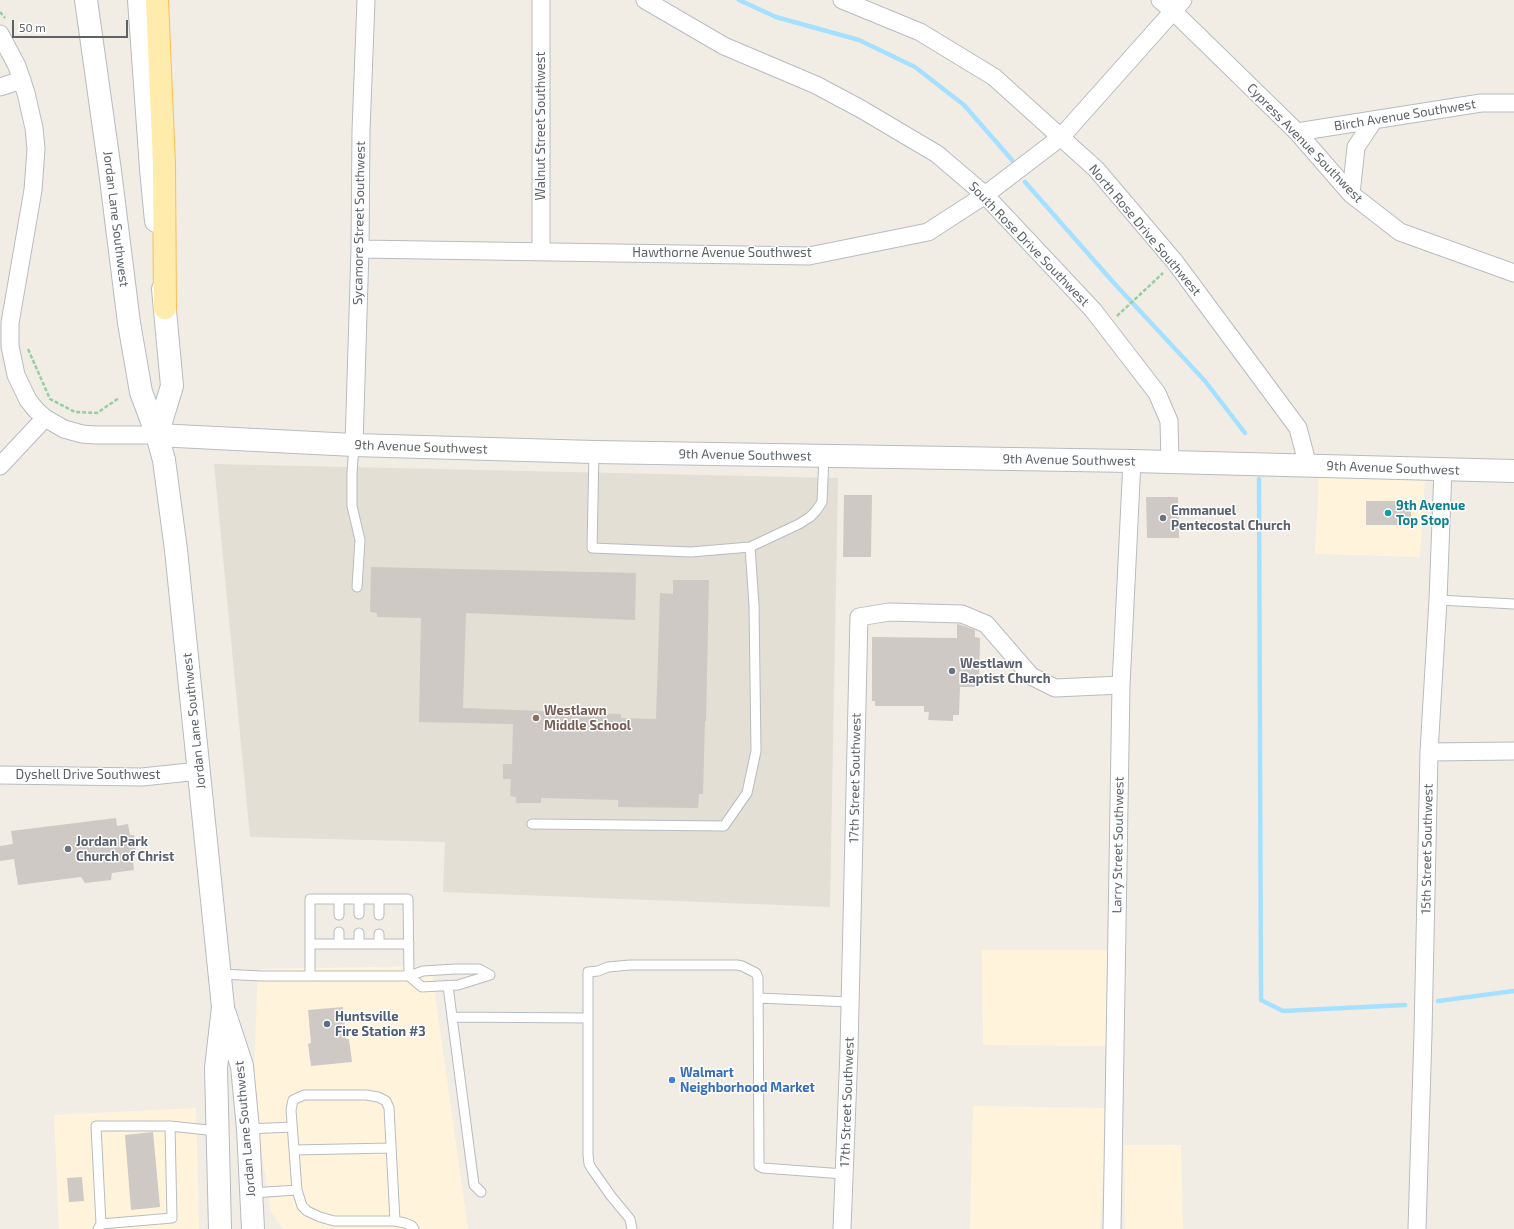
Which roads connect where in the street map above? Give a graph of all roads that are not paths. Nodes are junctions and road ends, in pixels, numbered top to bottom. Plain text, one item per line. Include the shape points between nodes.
1 (86, 0) edge
2 (139, 0) edge
3 (157, 0) edge
4 (366, 0) edge
5 (542, 0) edge
6 (645, 0) edge
7 (842, 0) edge
8 (1160, 0) edge
9 (1178, 5) edge
10 (4, 29) edge
11 (22, 80) junction
12 (0, 88) edge
13 (1514, 103) edge
14 (1374, 120) junction
15 (1297, 132) junction
16 (1061, 137) junction
17 (1351, 194) junction
18 (985, 195) junction
19 (360, 248) junction
20 (541, 251) junction
21 (1514, 273) edge
22 (165, 308) junction
23 (45, 418) junction
24 (157, 435) junction
25 (354, 445) junction
26 (594, 452) junction
27 (824, 456) junction
28 (1132, 461) junction
29 (1170, 462) junction
30 (0, 466) edge
31 (1308, 466) junction
32 (1443, 469) junction
33 (1514, 471) edge
34 (750, 547) junction
35 (358, 587) dead end
36 (1438, 600) junction
37 (1514, 604) edge
38 (1121, 685) junction
39 (1514, 751) edge
40 (1429, 752) junction
41 (199, 771) junction
42 (0, 775) edge
43 (532, 824) dead end
44 (339, 898) junction
45 (358, 899) junction
46 (379, 899) junction
47 (339, 914) dead end
48 (359, 914) dead end
49 (379, 915) dead end
50 (339, 932) dead end
51 (359, 933) dead end
52 (379, 934) dead end
53 (310, 944) junction
54 (339, 944) junction
55 (359, 944) junction
56 (379, 944) junction
57 (409, 944) junction
58 (219, 974) junction
59 (310, 976) junction
60 (409, 976) junction
61 (448, 986) junction
62 (758, 998) junction
63 (850, 1002) junction
64 (223, 1007) junction
65 (452, 1018) junction
66 (588, 1018) junction
67 (170, 1126) junction
68 (292, 1127) junction
69 (248, 1129) junction
70 (217, 1131) junction
71 (390, 1148) junction
72 (294, 1150) junction
73 (844, 1174) junction
74 (297, 1190) junction
75 (481, 1192) dead end
76 (251, 1193) junction
77 (395, 1221) junction
78 (376, 1225) edge
79 (100, 1226) edge
80 (220, 1229) edge
81 (253, 1229) edge
82 (414, 1229) edge
83 (632, 1229) edge
84 (842, 1229) edge
85 (1112, 1229) edge
86 (1418, 1229) edge

1 - 24 main road, Jordan Lane Southwest via 129,323 141,392
2 - 22 main road via 151,169
3 - 22 main road via 164,164
4 - 19 street, Sycamore Street Southwest
5 - 20 street, Walnut Street Southwest
6 - 18 street, South Rose Drive Southwest via 724,46 816,85 861,109 937,154
7 - 16 street, North Rose Drive Southwest via 920,32 994,77
8 - 9 street, Cypress Avenue Southwest
9 - 15 street, Cypress Avenue Southwest
9 - 16 street, Hawthorne Avenue Southwest
10 - 11 street, 9th Avenue Southwest
11 - 12 street
11 - 23 street, 9th Avenue Southwest via 34,128 36,163 11,315 10,339 13,362 22,388 28,400
13 - 14 street, Birch Avenue Southwest via 1481,103
14 - 15 street, Birch Avenue Southwest
14 - 17 street via 1356,147
15 - 17 street, Cypress Avenue Southwest
16 - 18 street, Hawthorne Avenue Southwest
16 - 31 street, North Rose Drive Southwest via 1096,169 1175,262 1298,428
17 - 21 street, Cypress Avenue Southwest via 1400,232
18 - 20 street, Hawthorne Avenue Southwest via 928,232 809,256
18 - 29 street, South Rose Drive Southwest via 1093,310 1157,392 1169,421
19 - 20 street, Hawthorne Avenue Southwest
19 - 25 street, Sycamore Street Southwest
22 - 24 main road via 172,386
23 - 24 street, 9th Avenue Southwest via 64,429 82,434
23 - 30 street
24 - 25 main road, 9th Avenue Southwest
24 - 41 main road, Jordan Lane Southwest via 164,460 176,550
25 - 26 main road, 9th Avenue Southwest
25 - 35 lane via 352,506 360,540
26 - 27 main road, 9th Avenue Southwest
26 - 34 lane via 592,548 691,552
27 - 28 main road, 9th Avenue Southwest
27 - 34 lane via 823,498 820,506 799,524
28 - 29 main road, 9th Avenue Southwest
28 - 38 street, Larry Street Southwest
29 - 31 main road, 9th Avenue Southwest
31 - 32 main road, 9th Avenue Southwest
32 - 33 main road, 9th Avenue Southwest
32 - 36 street, 15th Street Southwest
34 - 43 lane via 754,605 756,751 747,793 724,826
36 - 37 lane
36 - 40 street, 15th Street Southwest
38 - 63 street, 17th Street Southwest via 1055,688 1031,676 986,624 962,614 889,612 859,617
38 - 85 street, Larry Street Southwest
39 - 40 street
40 - 86 street, 15th Street Southwest
41 - 42 street, Dyshell Drive Southwest via 142,777
41 - 58 main road, Jordan Lane Southwest
44 - 45 lane
44 - 47 lane
44 - 53 lane via 310,898
45 - 46 lane
45 - 48 lane
46 - 49 lane
46 - 57 lane via 408,899
50 - 54 lane
51 - 55 lane
52 - 56 lane
53 - 54 lane
53 - 59 lane
54 - 55 lane
55 - 56 lane
56 - 57 lane
57 - 60 lane
58 - 59 lane
58 - 64 main road, Jordan Lane Southwest
59 - 60 lane
60 - 61 lane via 422,987
60 - 61 lane via 423,971 456,969 479,970 490,975 458,986
61 - 65 lane
62 - 63 lane
62 - 66 lane via 756,973 742,966 608,967 588,972
62 - 73 lane via 759,1166
63 - 73 street, 17th Street Southwest
64 - 69 main road, Jordan Lane Southwest via 242,1066
64 - 70 main road, Jordan Lane Southwest via 216,1068
65 - 66 lane
65 - 75 lane via 474,1186
66 - 83 lane via 589,1164 630,1219
67 - 70 lane
67 - 79 lane via 172,1218
67 - 79 lane via 96,1126
68 - 69 lane
68 - 71 lane via 291,1110 296,1097 378,1097 386,1101 389,1108
68 - 72 lane
69 - 76 main road, Jordan Lane Southwest
70 - 80 main road, Jordan Lane Southwest
71 - 72 lane
71 - 77 lane
72 - 74 lane
73 - 84 street, 17th Street Southwest
74 - 76 lane
74 - 78 lane via 302,1206 320,1218
76 - 81 main road, Jordan Lane Southwest
77 - 78 lane
77 - 82 lane via 405,1223

